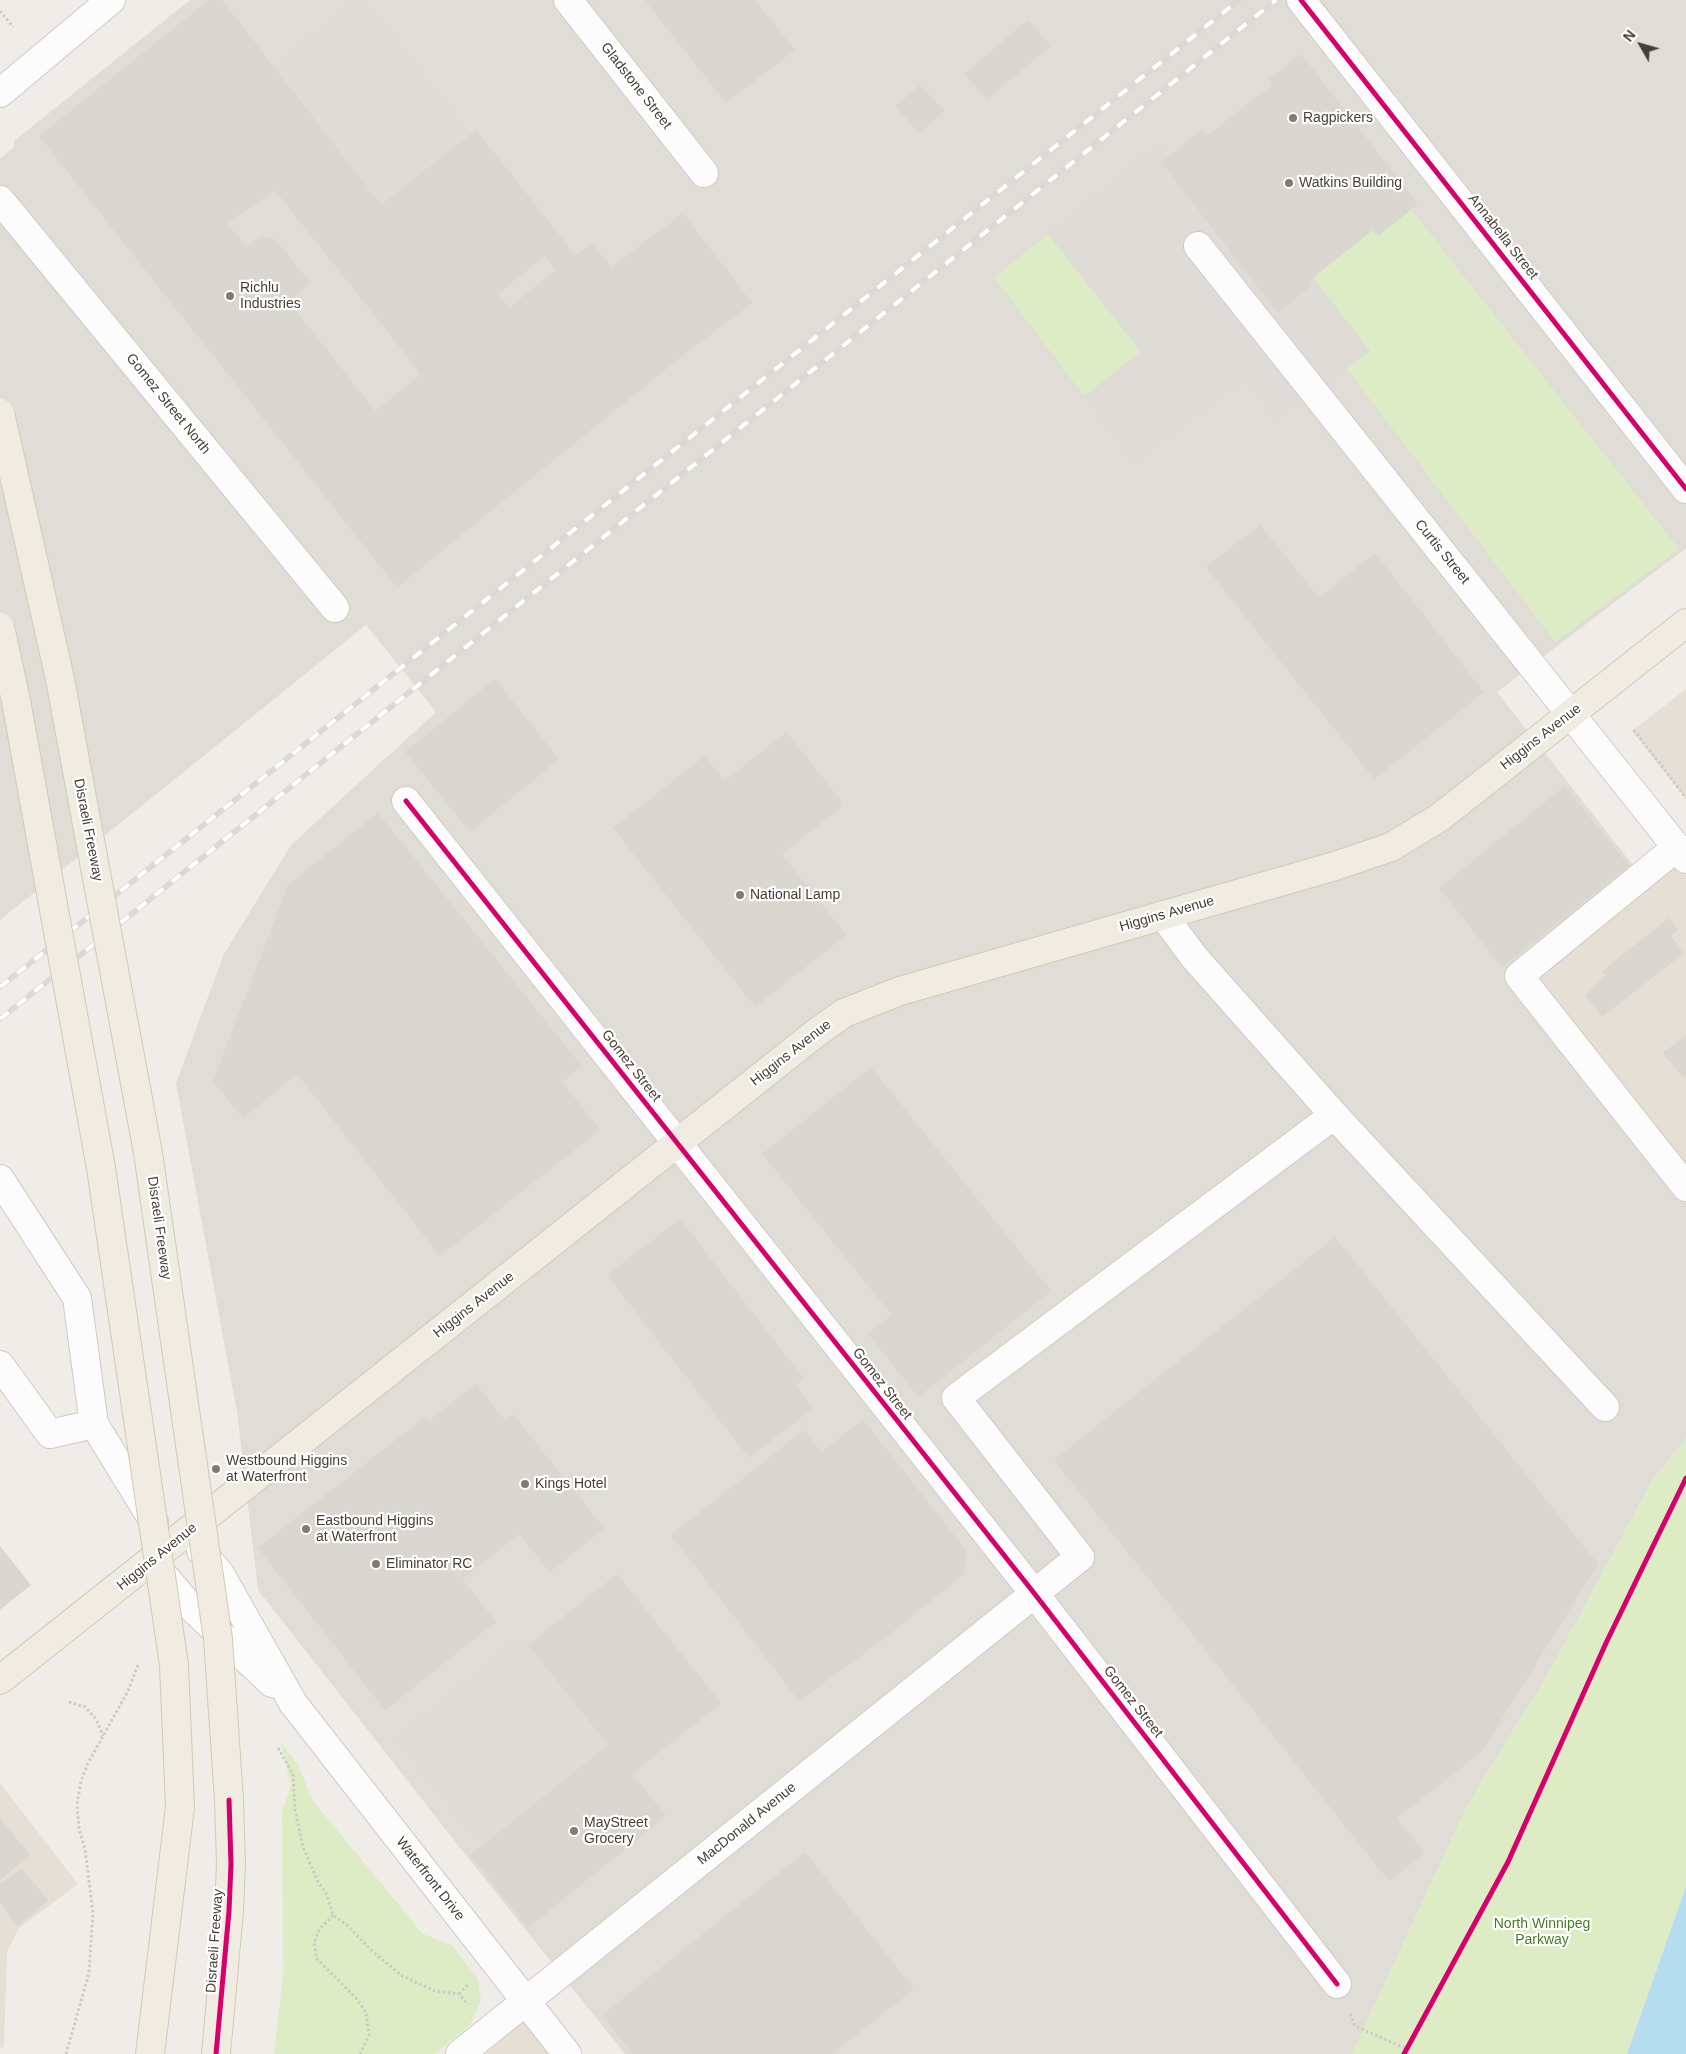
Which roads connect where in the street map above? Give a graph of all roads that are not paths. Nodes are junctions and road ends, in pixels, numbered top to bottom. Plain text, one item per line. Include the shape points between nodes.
1 (111, 0) edge
2 (568, 0) edge
3 (1302, 0) edge
4 (0, 93) edge
5 (704, 173) dead end
6 (0, 200) edge
7 (1198, 246) dead end
8 (0, 413) edge
9 (1686, 488) edge
10 (335, 608) dead end
11 (1686, 623) edge
12 (0, 627) edge
13 (1571, 714) junction
14 (406, 800) dead end
15 (1682, 853) edge
16 (1163, 915) junction
17 (1334, 1115) junction
18 (677, 1143) junction
19 (0, 1179) edge
20 (1686, 1187) edge
21 (0, 1365) edge
22 (1606, 1408) dead end
23 (94, 1424) junction
24 (169, 1547) junction
25 (1034, 1593) junction
26 (0, 1680) edge
27 (294, 1703) junction
28 (1337, 1984) dead end
29 (526, 2002) junction
30 (150, 2054) edge
31 (216, 2054) edge
32 (460, 2054) edge
33 (568, 2054) edge

1 - 4 street
2 - 5 street, Gladstone Street
3 - 9 street, Annabella Street
6 - 10 street, Gomez Street North
7 - 13 street, Curtis Street
8 - 31 main road, Disraeli Freeway, bridge via 60,679 148,1153 218,1639 231,1864
11 - 13 main road, Higgins Avenue
12 - 30 main road, bridge via 101,1168 174,1665 180,1807
13 - 15 street, Curtis Street
13 - 16 main road, Higgins Avenue via 1439,818 1391,847
14 - 18 street, Gomez Street
15 - 20 street via 1519,976
16 - 17 street via 1194,957
16 - 18 main road, Higgins Avenue via 869,1001 816,1032
17 - 22 street
17 - 25 street, MacDonald Avenue via 956,1398 1080,1557
18 - 24 main road, Higgins Avenue
18 - 25 street, Gomez Street
19 - 23 street via 77,1298
21 - 23 street via 50,1434
23 - 24 street
24 - 26 main road, Higgins Avenue
24 - 27 street, Waterfront Drive via 187,1603
24 - 27 street, Waterfront Drive via 220,1574
25 - 28 street, Gomez Street
25 - 29 street, MacDonald Avenue
27 - 29 street, Waterfront Drive
29 - 32 street, MacDonald Avenue
29 - 33 street, Waterfront Drive

